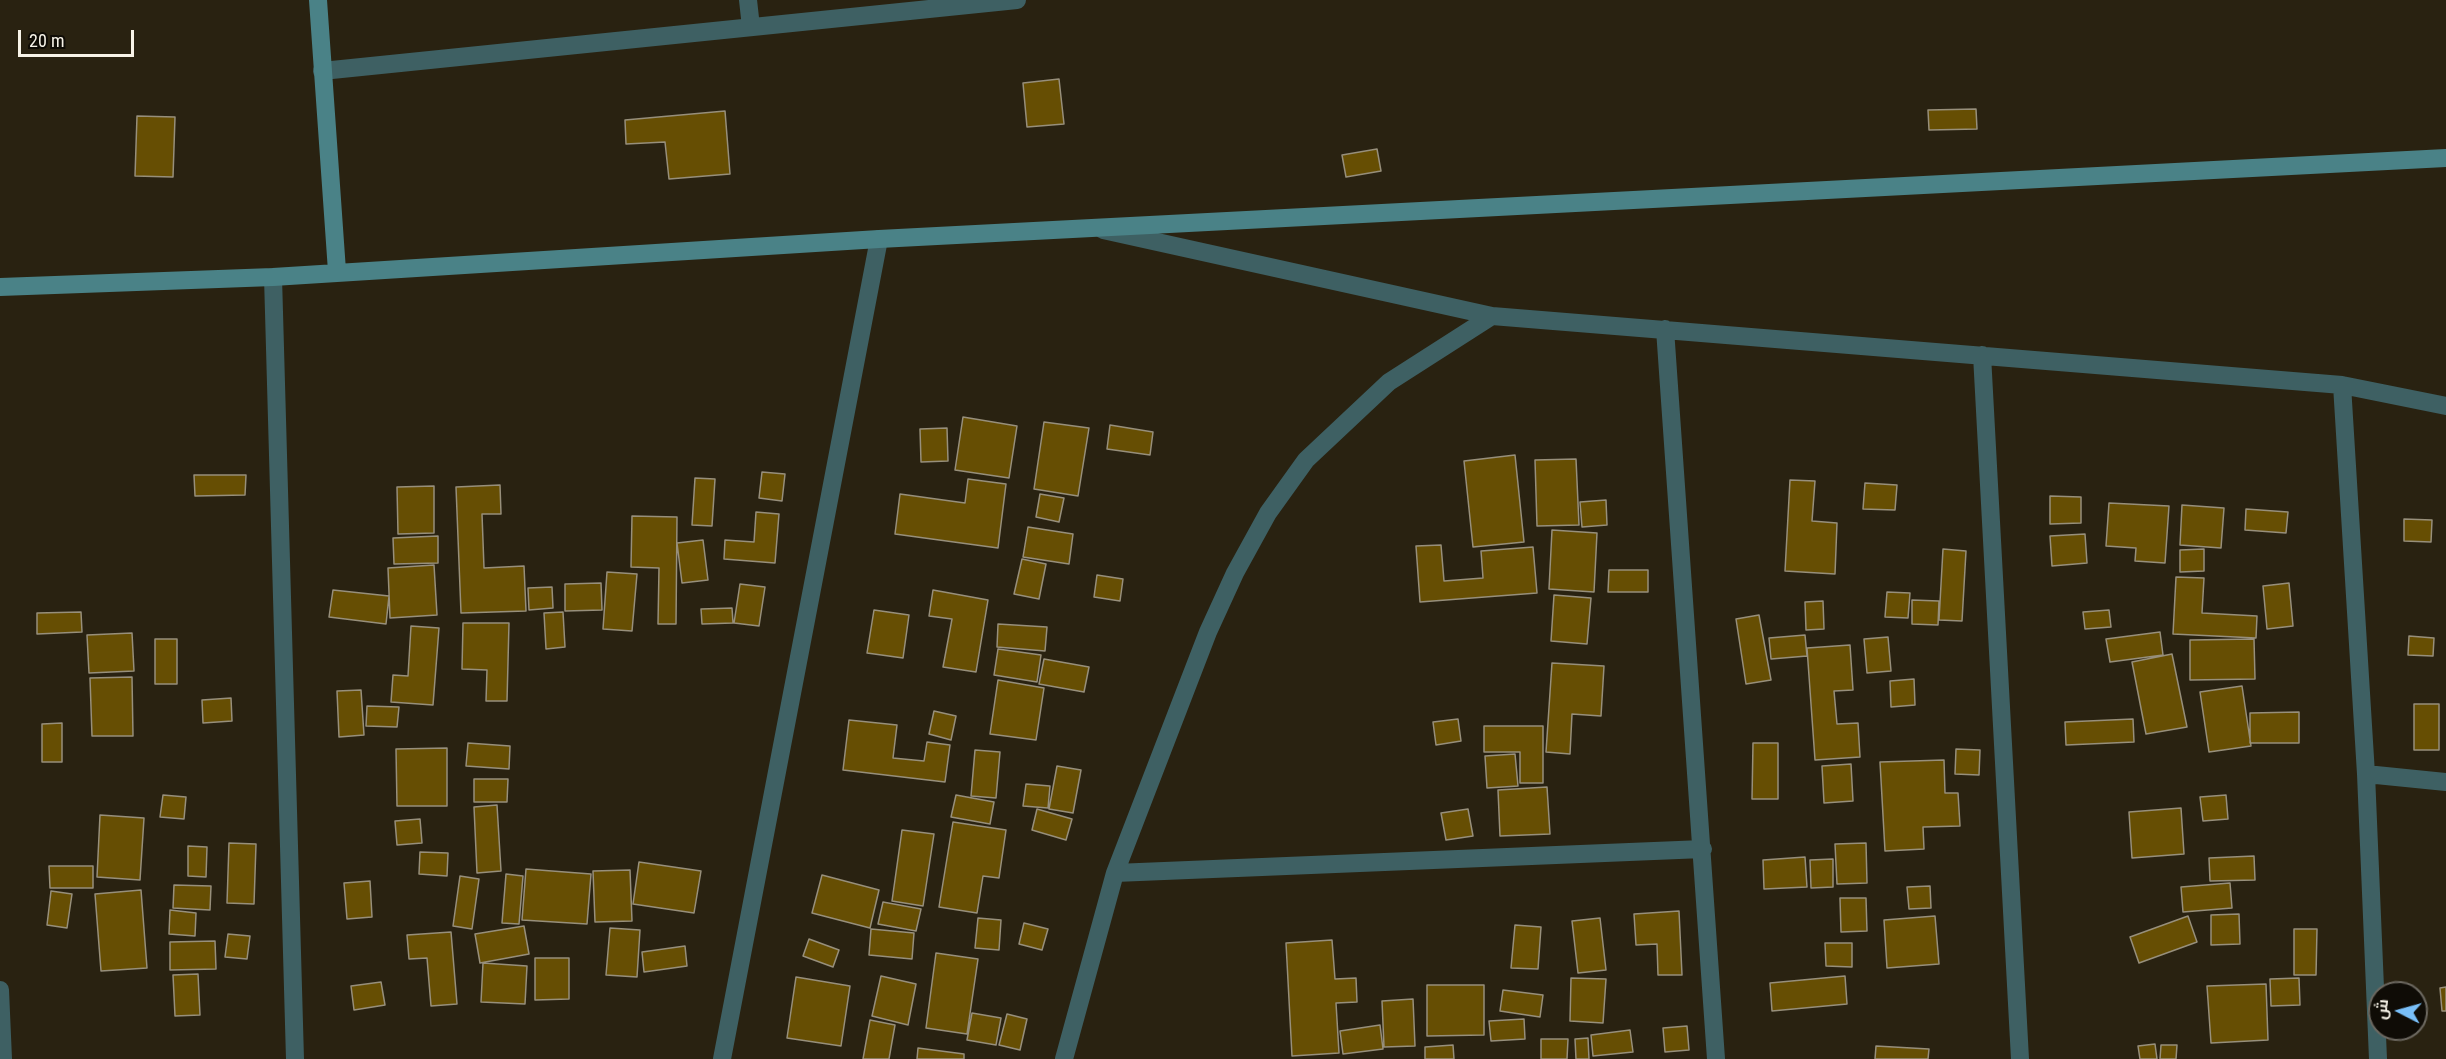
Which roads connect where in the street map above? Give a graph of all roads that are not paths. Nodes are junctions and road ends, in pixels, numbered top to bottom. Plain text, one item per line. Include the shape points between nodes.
1 (318, 0) edge
2 (748, 0) edge
3 (1017, 0) edge
4 (751, 27) junction
5 (322, 71) junction
6 (2446, 159) edge
7 (1098, 229) junction
8 (879, 239) junction
9 (337, 271) junction
10 (273, 277) junction
11 (0, 287) edge
12 (1492, 316) junction
13 (1665, 329) junction
14 (1982, 355) junction
15 (2342, 385) junction
16 (2446, 406) edge
17 (2366, 774) junction
18 (2446, 782) edge
19 (1703, 849) junction
20 (1115, 873) junction
21 (0, 990) edge
22 (3, 1059) edge
23 (295, 1059) edge
24 (722, 1059) edge
25 (1065, 1059) edge
26 (1716, 1059) edge
27 (2020, 1059) edge
28 (2378, 1059) edge

1 - 5 main road
2 - 4 street
3 - 4 street
4 - 5 street
5 - 9 main road
6 - 7 main road
7 - 8 main road
7 - 12 street
8 - 9 main road
8 - 24 street
9 - 10 main road
10 - 11 main road
10 - 23 street
12 - 13 street
12 - 20 street via 1389,382 1306,460 1268,513 1208,632
13 - 14 street
13 - 19 street
14 - 15 street
14 - 27 street
15 - 16 street
15 - 17 street
17 - 18 street
17 - 28 street
19 - 20 street
19 - 26 street
20 - 25 street
21 - 22 street

